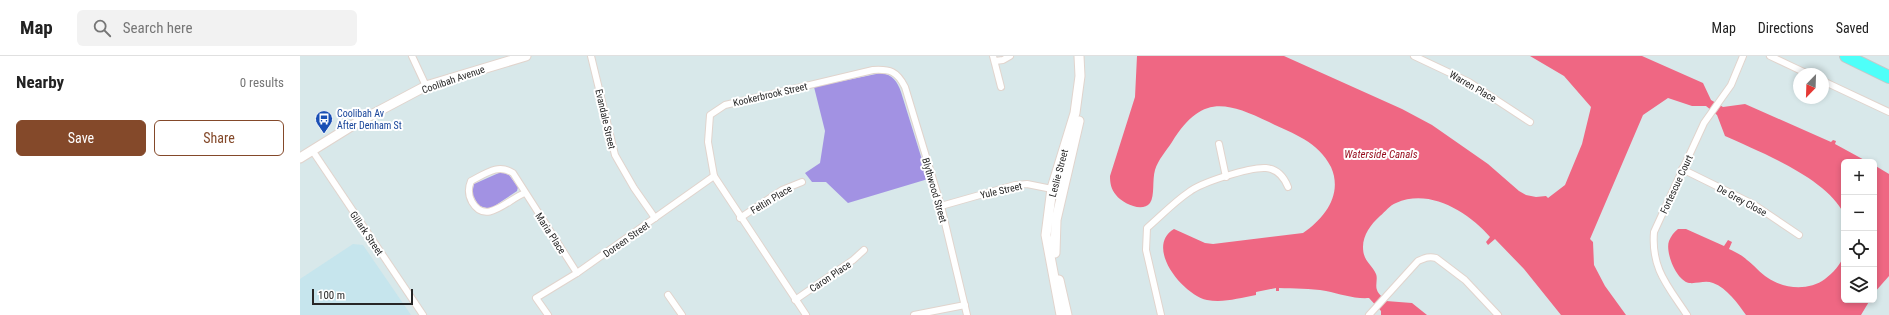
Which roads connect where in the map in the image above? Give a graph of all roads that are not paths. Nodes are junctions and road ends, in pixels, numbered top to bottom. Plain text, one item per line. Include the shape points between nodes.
1 (412, 56) edge
2 (526, 56) edge
3 (591, 56) edge
4 (1010, 56) edge
5 (1079, 56) edge
6 (1084, 56) edge
7 (1414, 56) edge
8 (1743, 56) edge
9 (1770, 56) edge
10 (1846, 56) edge
11 (994, 59) edge
12 (1795, 68) edge
13 (891, 70) joint
14 (1889, 77) edge
15 (1829, 84) edge
16 (426, 86) junction
17 (1001, 87) dead end
18 (1889, 112) edge
19 (1530, 122) dead end
20 (1219, 144) dead end
21 (312, 150) junction
22 (300, 158) edge
23 (1682, 169) junction
24 (714, 176) junction
25 (1226, 177) junction
26 (802, 182) dead end
27 (1288, 187) dead end
28 (1052, 188) junction
29 (1062, 191) junction
30 (525, 193) junction
31 (941, 206) junction
32 (656, 218) junction
33 (740, 218) junction
34 (1799, 235) dead end
35 (864, 250) dead end
36 (577, 273) junction
37 (668, 295) dead end
38 (795, 300) junction
39 (965, 305) junction
40 (422, 315) edge
41 (548, 315) edge
42 (682, 315) edge
43 (806, 315) edge
44 (914, 315) edge
45 (967, 315) edge
46 (1060, 315) edge
47 (1067, 315) edge
48 (1161, 315) edge
49 (1369, 315) edge
50 (1498, 315) edge
51 (1687, 315) edge

1 - 16 street
2 - 16 street, Coolibah Avenue
3 - 32 street, Evandale Street via 615,155 634,188
4 - 11 street via 1003,60
5 - 28 street, Leslie Street via 1080,76 1075,113
6 - 29 street, Leslie Street via 1085,77 1080,114
7 - 19 street, Warren Place via 1469,82
8 - 23 street, Fortescue Court via 1731,85 1704,123
9 - 12 street
10 - 14 highway
11 - 17 street
13 - 24 street, Kookerbrook Street via 873,70 725,105 710,115 708,142
13 - 31 street, Blythwood Street via 905,87
15 - 18 street
16 - 21 street, Coolibah Avenue via 371,114
20 - 25 street
21 - 22 street, Coolibah Avenue
21 - 40 street, Gillark Street
23 - 34 street, De Grey Close via 1753,204
23 - 51 street, Fortescue Court via 1658,220 1653,246 1661,275
24 - 32 street, Doreen Street
24 - 33 street, Kookerbrook Street
25 - 27 street via 1265,168 1280,174
25 - 48 street via 1189,192 1147,228 1146,250
26 - 33 street, Feltin Place via 782,190
28 - 29 street, Yule Street
28 - 31 street, Yule Street via 1016,185
28 - 46 street, Leslie Street via 1046,235
29 - 47 street, Leslie Street via 1054,244
30 - 30 street, Maria Place via 513,173 501,168 471,181 469,189 470,199 475,207 488,213
30 - 36 street, Maria Place
31 - 39 street, Blythwood Street
32 - 36 street, Doreen Street
33 - 38 street, Kookerbrook Street
35 - 38 street, Caron Place
36 - 41 street, Doreen Street via 536,298
37 - 42 street
38 - 43 street, Kookerbrook Street
39 - 44 street
39 - 45 street, Blythwood Street
49 - 50 street via 1418,261 1426,257 1436,258 1465,280

